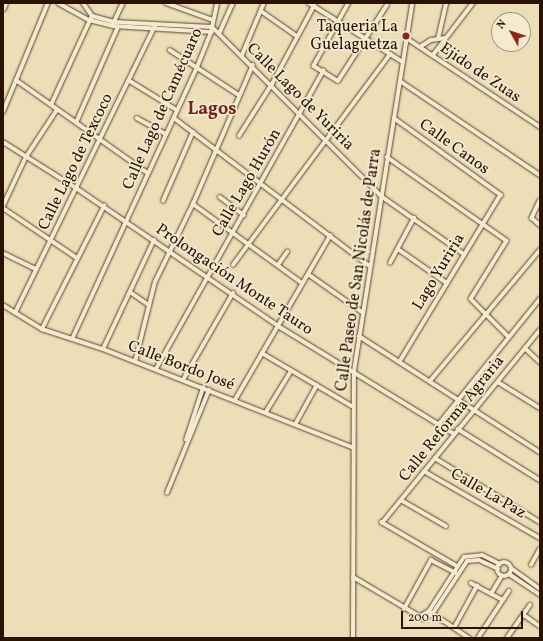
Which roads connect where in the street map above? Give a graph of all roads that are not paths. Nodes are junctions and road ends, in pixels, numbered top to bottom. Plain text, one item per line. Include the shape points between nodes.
1 (5, 3) edge
2 (48, 3) edge
3 (58, 3) edge
4 (123, 3) edge
5 (166, 3) edge
6 (216, 3) edge
7 (233, 3) edge
8 (264, 3) edge
9 (309, 3) edge
10 (349, 3) edge
11 (412, 3) edge
12 (446, 3) edge
13 (473, 3) edge
14 (86, 4) edge
15 (387, 5) dead end
16 (314, 6) junction
17 (3, 8) edge
18 (261, 11) junction
19 (91, 18) junction
20 (213, 20) junction
21 (338, 22) junction
22 (155, 23) junction
23 (113, 24) junction
24 (118, 27) junction
25 (155, 29) junction
26 (212, 29) junction
27 (219, 33) junction
28 (297, 36) junction
29 (406, 38) junction
30 (438, 38) junction
31 (446, 38) junction
32 (366, 39) junction
33 (420, 47) junction
34 (170, 50) dead end
35 (390, 54) junction
36 (433, 55) junction
37 (242, 56) junction
38 (402, 62) junction
39 (253, 65) junction
40 (197, 67) junction
41 (323, 71) junction
42 (16, 80) junction
43 (130, 81) junction
44 (400, 81) junction
45 (272, 84) junction
46 (239, 95) junction
47 (51, 105) junction
48 (57, 110) junction
49 (177, 110) junction
50 (3, 112) edge
51 (300, 113) junction
52 (137, 118) dead end
53 (174, 118) junction
54 (394, 118) junction
55 (76, 123) junction
56 (540, 127) edge
57 (193, 132) junction
58 (166, 134) junction
59 (239, 136) dead end
60 (100, 140) junction
61 (327, 141) junction
62 (3, 142) edge
63 (216, 150) junction
64 (26, 157) junction
65 (387, 157) junction
66 (148, 173) junction
67 (540, 175) edge
68 (262, 184) junction
69 (76, 188) junction
70 (501, 195) joint
71 (381, 196) junction
72 (220, 197) dead end
73 (284, 200) junction
74 (163, 201) dead end
75 (540, 201) edge
76 (193, 204) junction
77 (104, 206) junction
78 (3, 207) edge
79 (244, 215) junction
80 (414, 218) junction
81 (127, 222) junction
82 (482, 224) junction
83 (540, 225) edge
84 (233, 233) junction
85 (330, 236) junction
86 (154, 240) junction
87 (51, 241) junction
88 (249, 245) junction
89 (398, 249) junction
90 (540, 250) edge
91 (170, 251) junction
92 (287, 252) dead end
93 (3, 253) edge
94 (464, 254) junction
95 (77, 258) junction
96 (390, 263) dead end
97 (233, 265) dead end
98 (278, 265) junction
99 (370, 266) junction
100 (36, 269) junction
101 (308, 274) junction
102 (206, 276) junction
103 (302, 283) junction
104 (446, 283) junction
105 (130, 292) junction
106 (233, 293) junction
107 (540, 300) edge
108 (148, 304) junction
109 (3, 305) edge
110 (16, 311) junction
111 (362, 312) junction
112 (486, 314) junction
113 (278, 326) junction
114 (42, 329) junction
115 (540, 330) edge
116 (359, 336) junction
117 (509, 337) junction
118 (72, 339) junction
119 (525, 348) junction
120 (103, 349) junction
121 (262, 353) junction
122 (135, 362) junction
123 (400, 362) junction
124 (540, 362) edge
125 (156, 369) junction
126 (291, 370) junction
127 (354, 371) junction
128 (183, 380) junction
129 (430, 381) junction
130 (498, 382) junction
131 (317, 385) junction
132 (203, 388) junction
133 (209, 390) junction
134 (458, 398) junction
135 (235, 400) junction
136 (352, 406) junction
137 (540, 408) edge
138 (476, 410) junction
139 (266, 412) junction
140 (296, 423) junction
141 (439, 424) junction
142 (458, 429) junction
143 (454, 434) junction
144 (352, 447) junction
145 (184, 449) junction
146 (540, 452) edge
147 (435, 458) junction
148 (424, 471) junction
149 (540, 480) edge
150 (167, 493) dead end
151 (400, 500) junction
152 (540, 522) edge
153 (446, 526) dead end
154 (540, 538) edge
155 (539, 552) edge
156 (500, 564) junction
157 (531, 565) dead end
158 (456, 566) junction
159 (511, 568) junction
160 (498, 569) junction
161 (455, 573) junction
162 (509, 574) junction
163 (502, 576) junction
164 (353, 577) junction
165 (471, 583) dead end
166 (477, 586) junction
167 (540, 589) edge
168 (509, 591) dead end
169 (491, 594) junction
170 (540, 595) edge
171 (503, 600) junction
172 (530, 605) dead end
173 (404, 608) junction
174 (431, 612) junction
175 (524, 615) junction
176 (540, 626) edge
177 (454, 628) junction
178 (508, 637) edge
179 (353, 638) edge
180 (469, 638) edge
181 (478, 638) edge
182 (513, 638) edge

1 - 17 main road
2 - 42 street
3 - 19 street
4 - 23 street
5 - 20 street
6 - 20 street, Calle Lago de Camécuaro
7 - 27 street
8 - 18 street
9 - 16 street
10 - 21 street
11 - 29 street, Calle Paseo de San Nicolás de Parra
12 - 30 street
13 - 31 street
14 - 19 street
15 - 32 street
16 - 21 street
16 - 28 street
18 - 28 street
18 - 37 street
19 - 23 street
19 - 47 street
20 - 26 street, Calle Lago de Camécuaro
21 - 32 street
21 - 41 street via 314,66
22 - 23 street
22 - 25 street, Calle Lago de Texcoco
22 - 26 street
23 - 24 street
24 - 25 street
24 - 55 street
25 - 26 street
25 - 43 street, Calle Lago de Texcoco
26 - 27 street
26 - 40 street, Calle Lago de Camécuaro
27 - 37 street, Calle Lago de Yuriria
28 - 45 street
29 - 33 street, Ejido de Zuas
29 - 38 street, Calle Paseo de San Nicolás de Parra
30 - 31 street
30 - 33 street
31 - 36 street
32 - 35 street
32 - 41 street via 338,81
33 - 36 street, Ejido de Zuas
34 - 40 street
35 - 38 street
35 - 61 street
36 - 56 street, Ejido de Zuas
37 - 39 street, Calle Lago de Yuriria
38 - 44 street, Calle Paseo de San Nicolás de Parra
39 - 45 street, Calle Lago de Yuriria
39 - 46 street
40 - 46 street
40 - 49 street, Calle Lago de Camécuaro
41 - 51 street, Calle Lago Hurón
42 - 47 street
42 - 50 street
43 - 49 street
43 - 60 street, Calle Lago de Texcoco
44 - 54 street, Calle Paseo de San Nicolás de Parra
44 - 67 street
45 - 51 street, Calle Lago de Yuriria
45 - 59 street
46 - 63 street
47 - 48 street
48 - 55 street
48 - 64 street
49 - 53 street, Calle Lago de Camécuaro
51 - 61 street, Calle Lago de Yuriria
51 - 68 street, Calle Lago Hurón
52 - 58 street
53 - 57 street
53 - 58 street, Calle Lago de Camécuaro
54 - 65 street, Calle Paseo de San Nicolás de Parra
54 - 70 street, Calle Canos
55 - 60 street
57 - 63 street
57 - 74 street
58 - 66 street, Calle Lago de Camécuaro
60 - 66 street
60 - 69 street, Calle Lago de Texcoco
61 - 71 street, Calle Lago de Yuriria
61 - 73 street
62 - 64 street, Prolongación Monte Tauro
63 - 68 street
63 - 76 street
64 - 69 street, Prolongación Monte Tauro
64 - 78 street
65 - 71 street, Calle Paseo de San Nicolás de Parra
65 - 82 street
66 - 81 street, Calle Lago de Camécuaro
68 - 73 street
68 - 79 street, Calle Lago Hurón
69 - 77 street, Prolongación Monte Tauro
69 - 87 street, Calle Lago de Texcoco
70 - 82 street, Lago Yuriria
71 - 80 street
71 - 99 street, Calle Paseo de San Nicolás de Parra
72 - 79 street
73 - 85 street
73 - 88 street
75 - 83 street via 532,218
76 - 84 street
76 - 91 street
77 - 81 street, Prolongación Monte Tauro
77 - 95 street
78 - 87 street
79 - 84 street, Calle Lago Hurón
80 - 89 street
80 - 94 street
81 - 86 street, Prolongación Monte Tauro
81 - 118 street, Calle Lago de Camécuaro
82 - 94 street, Lago Yuriria
82 - 112 street via 507,241 471,299
84 - 88 street
84 - 102 street, Calle Lago Hurón
85 - 99 street
85 - 101 street
86 - 91 street, Prolongación Monte Tauro
86 - 105 street
87 - 95 street
87 - 100 street, Calle Lago de Texcoco
88 - 97 street
88 - 98 street
89 - 96 street
89 - 104 street
90 - 112 street
91 - 102 street, Prolongación Monte Tauro
91 - 108 street
92 - 98 street
93 - 100 street
94 - 104 street, Lago Yuriria
95 - 114 street
98 - 103 street
99 - 111 street, Calle Paseo de San Nicolás de Parra
100 - 110 street, Calle Lago de Texcoco
101 - 103 street
101 - 111 street
102 - 106 street, Prolongación Monte Tauro
102 - 125 street, Calle Lago Hurón
103 - 113 street
104 - 123 street, Lago Yuriria
105 - 108 street
105 - 120 street
106 - 113 street, Prolongación Monte Tauro
106 - 128 street
107 - 117 street, Calle Reforma Agraria
108 - 122 street
109 - 110 street, Calle Bordo José
110 - 114 street, Calle Bordo José
111 - 116 street, Calle Paseo de San Nicolás de Parra
112 - 117 street
112 - 129 street
113 - 121 street
113 - 127 street, Prolongación Monte Tauro
114 - 118 street, Calle Bordo José
115 - 119 street, Calle Reforma Agraria
116 - 123 street
116 - 127 street, Calle Paseo de San Nicolás de Parra
117 - 134 street, Calle Reforma Agraria
118 - 120 street, Calle Bordo José
119 - 124 street
119 - 130 street, Calle Reforma Agraria
120 - 122 street, Calle Bordo José
121 - 126 street
121 - 135 street
122 - 125 street, Calle Bordo José
123 - 129 street
125 - 128 street, Calle Bordo José
126 - 131 street
126 - 139 street
127 - 136 street, Calle Paseo de San Nicolás de Parra
127 - 141 street, Prolongación Monte Tauro
128 - 132 street, Calle Bordo José
129 - 134 street
130 - 137 street
130 - 138 street, Calle Reforma Agraria
131 - 136 street
131 - 140 street
132 - 133 street, Calle Bordo José
132 - 145 street
133 - 135 street, Calle Bordo José
133 - 145 street
134 - 138 street
134 - 141 street, Calle Reforma Agraria
135 - 139 street, Calle Bordo José
136 - 144 street, Calle Paseo de San Nicolás de Parra
138 - 142 street, Calle Reforma Agraria
138 - 146 street
139 - 140 street, Calle Bordo José
140 - 144 street, Calle Bordo José
141 - 143 street, Prolongación Monte Tauro
142 - 143 street, Calle Reforma Agraria
142 - 149 street
143 - 147 street, Calle Reforma Agraria
144 - 164 street, Calle Paseo de San Nicolás de Parra
145 - 150 street
147 - 148 street, Calle Reforma Agraria
147 - 152 street
148 - 151 street, Calle Reforma Agraria
148 - 154 street, Calle La Paz
151 - 153 street
151 - 158 street, Calle Reforma Agraria via 382,524
155 - 157 street
156 - 158 street via 473,554 464,557
156 - 159 street via 505,563
156 - 160 street
158 - 161 street
159 - 162 street
159 - 167 street
160 - 161 street via 474,559 462,565
160 - 163 street
161 - 173 street via 431,560
161 - 174 street
162 - 163 street
162 - 170 street
163 - 169 street
164 - 173 street
164 - 179 street, Calle Paseo de San Nicolás de Parra
165 - 166 street
166 - 169 street
166 - 177 street
168 - 171 street
169 - 171 street
171 - 181 street
172 - 175 street
173 - 174 street via 419,617
174 - 177 street
175 - 176 street
175 - 178 street
177 - 180 street
178 - 182 street

